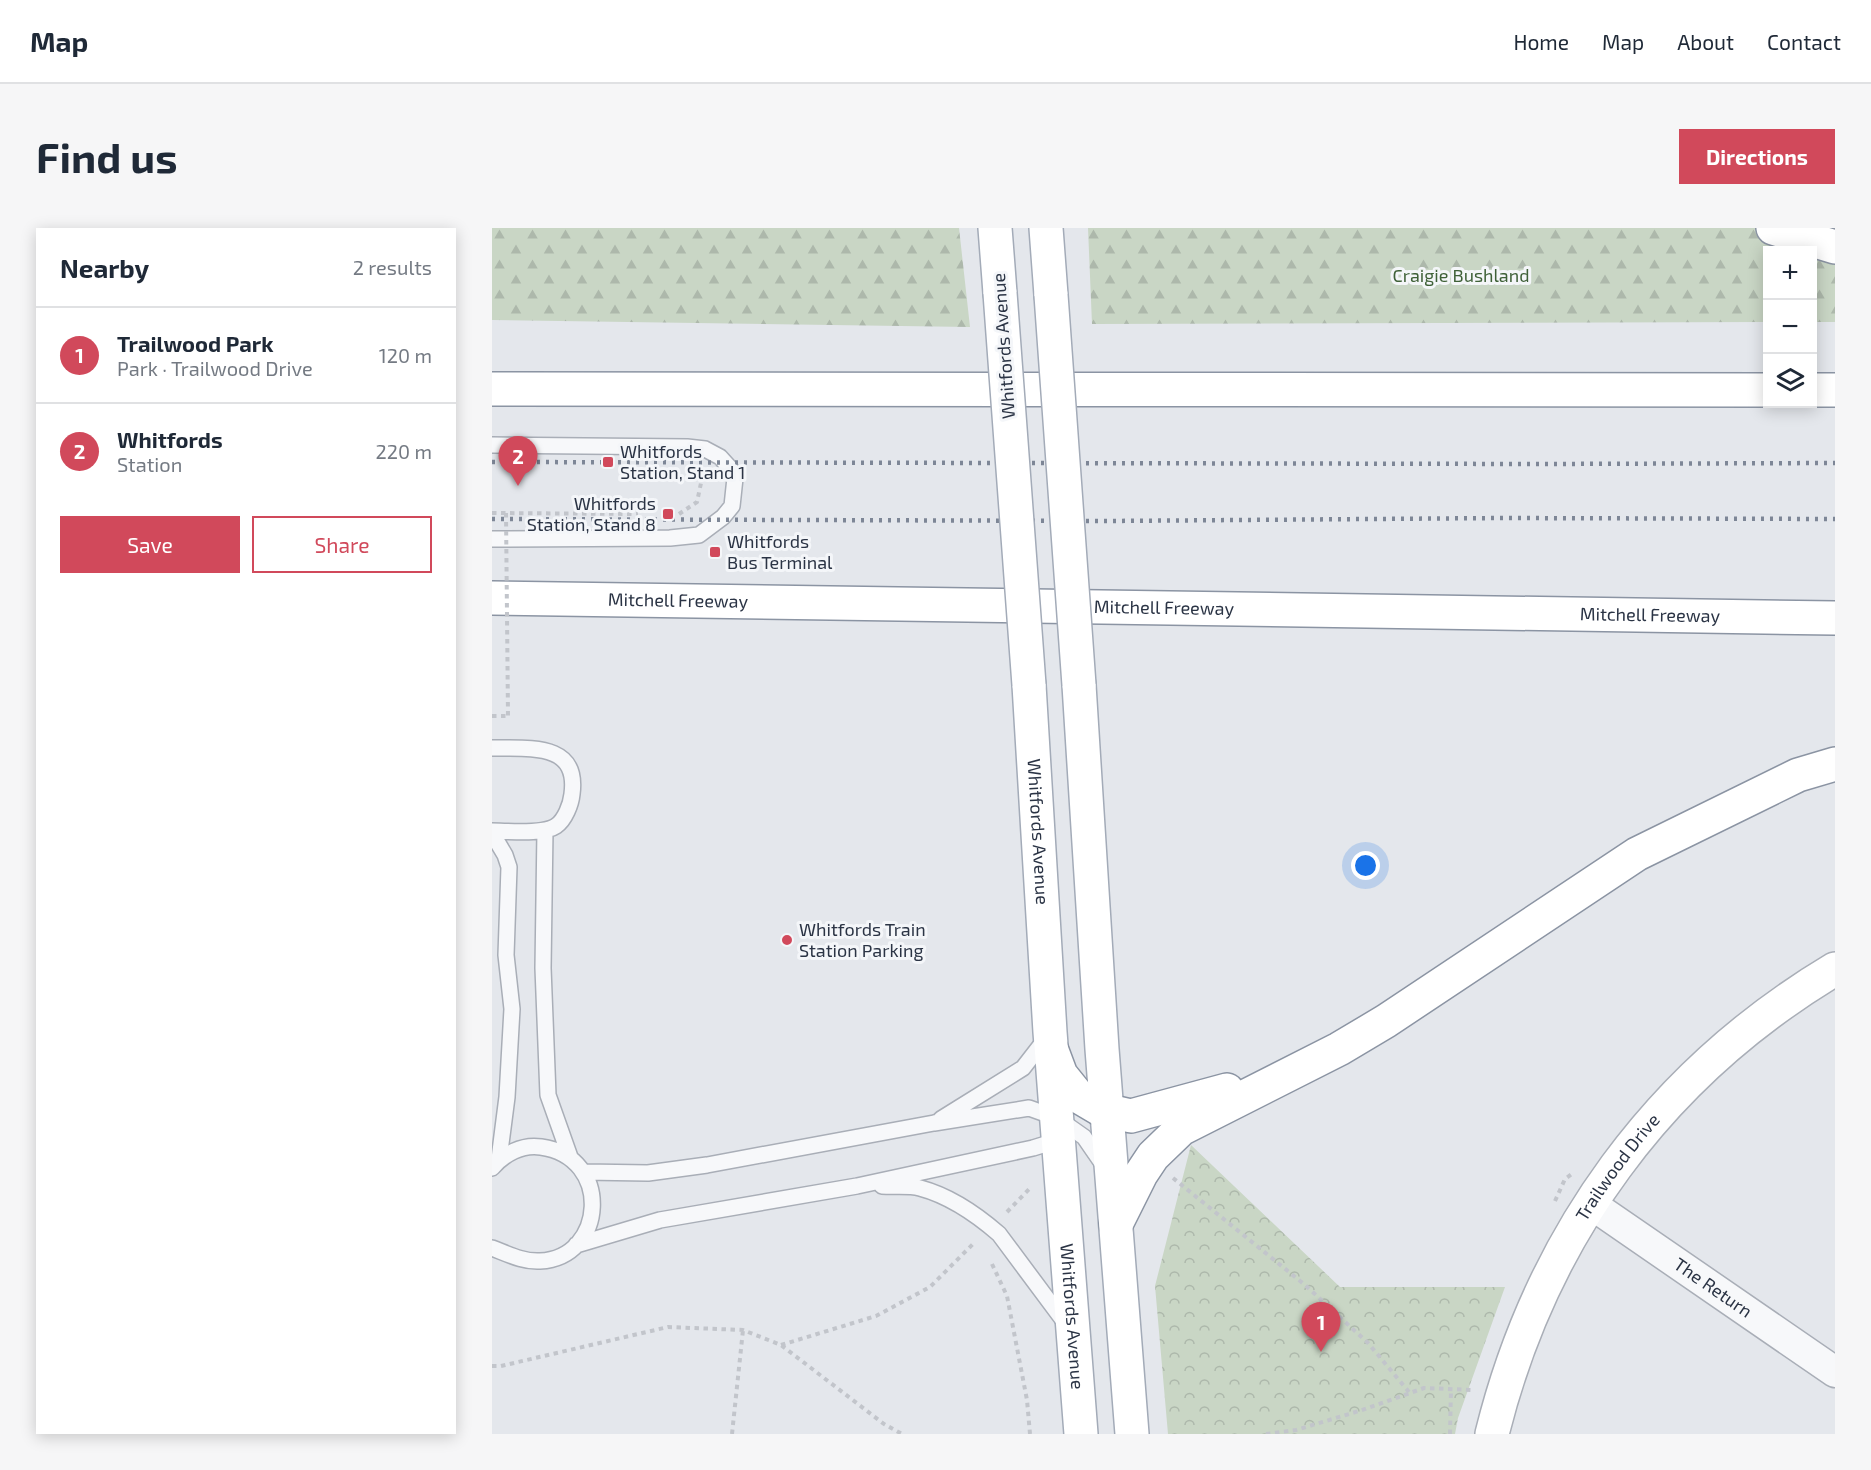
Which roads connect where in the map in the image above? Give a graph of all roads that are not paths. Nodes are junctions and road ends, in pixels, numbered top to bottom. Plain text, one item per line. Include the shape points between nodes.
1 (995, 228) edge
2 (1046, 228) edge
3 (1773, 228) edge
4 (1835, 247) edge
5 (492, 389) edge
6 (1763, 390) edge
7 (1817, 390) edge
8 (1835, 390) edge
9 (492, 445) edge
10 (499, 539) edge
11 (492, 598) edge
12 (1835, 618) edge
13 (492, 748) edge
14 (1835, 764) edge
15 (545, 830) junction
16 (492, 832) edge
17 (1835, 969) edge
18 (1051, 1042) junction
19 (1295, 1071) junction
20 (934, 1123) junction
21 (1079, 1123) junction
22 (570, 1157) junction
23 (496, 1163) edge
24 (584, 1172) junction
25 (857, 1185) junction
26 (1591, 1204) junction
27 (1116, 1224) junction
28 (492, 1242) edge
29 (576, 1245) junction
30 (499, 1250) edge
31 (1073, 1334) junction
32 (1835, 1372) edge
33 (1081, 1434) edge
34 (1132, 1434) edge
35 (1492, 1434) edge

1 - 18 main road, Whitfords Avenue, bridge
2 - 21 main road, Whitfords Avenue, bridge via 1102,1049
3 - 4 main road
5 - 6 main road
7 - 8 main road
9 - 10 lane via 705,449 720,457 735,478 732,506 699,535
11 - 12 main road, Mitchell Freeway
13 - 15 lane via 543,749 565,761 571,771 572,800 557,825
14 - 19 main road via 1798,775 1638,854 1386,1021
15 - 16 lane
15 - 22 lane via 543,968 548,1095
16 - 23 lane via 509,867 506,955 512,1009 507,1097
17 - 26 main road, Trailwood Drive via 1757,1021 1698,1070 1623,1156
18 - 20 lane via 1023,1068
18 - 21 main road, Whitfords Avenue via 1061,1075 1078,1096
19 - 21 main road
19 - 27 main road via 1181,1129 1153,1156
20 - 21 lane via 1029,1108
20 - 24 lane via 707,1166 648,1173
21 - 25 lane
21 - 27 main road, Whitfords Avenue via 1113,1192
21 - 31 main road, Whitfords Avenue
22 - 23 lane via 534,1146 515,1150
22 - 24 lane
24 - 29 lane via 592,1193 592,1217
25 - 29 lane via 660,1220
25 - 31 lane via 919,1187 959,1204 999,1234
26 - 32 street, The Return
26 - 35 main road, Trailwood Drive via 1572,1232 1535,1306
27 - 34 main road, Whitfords Avenue
28 - 30 lane
29 - 30 lane via 561,1256 542,1261 523,1260
31 - 33 main road, Whitfords Avenue

